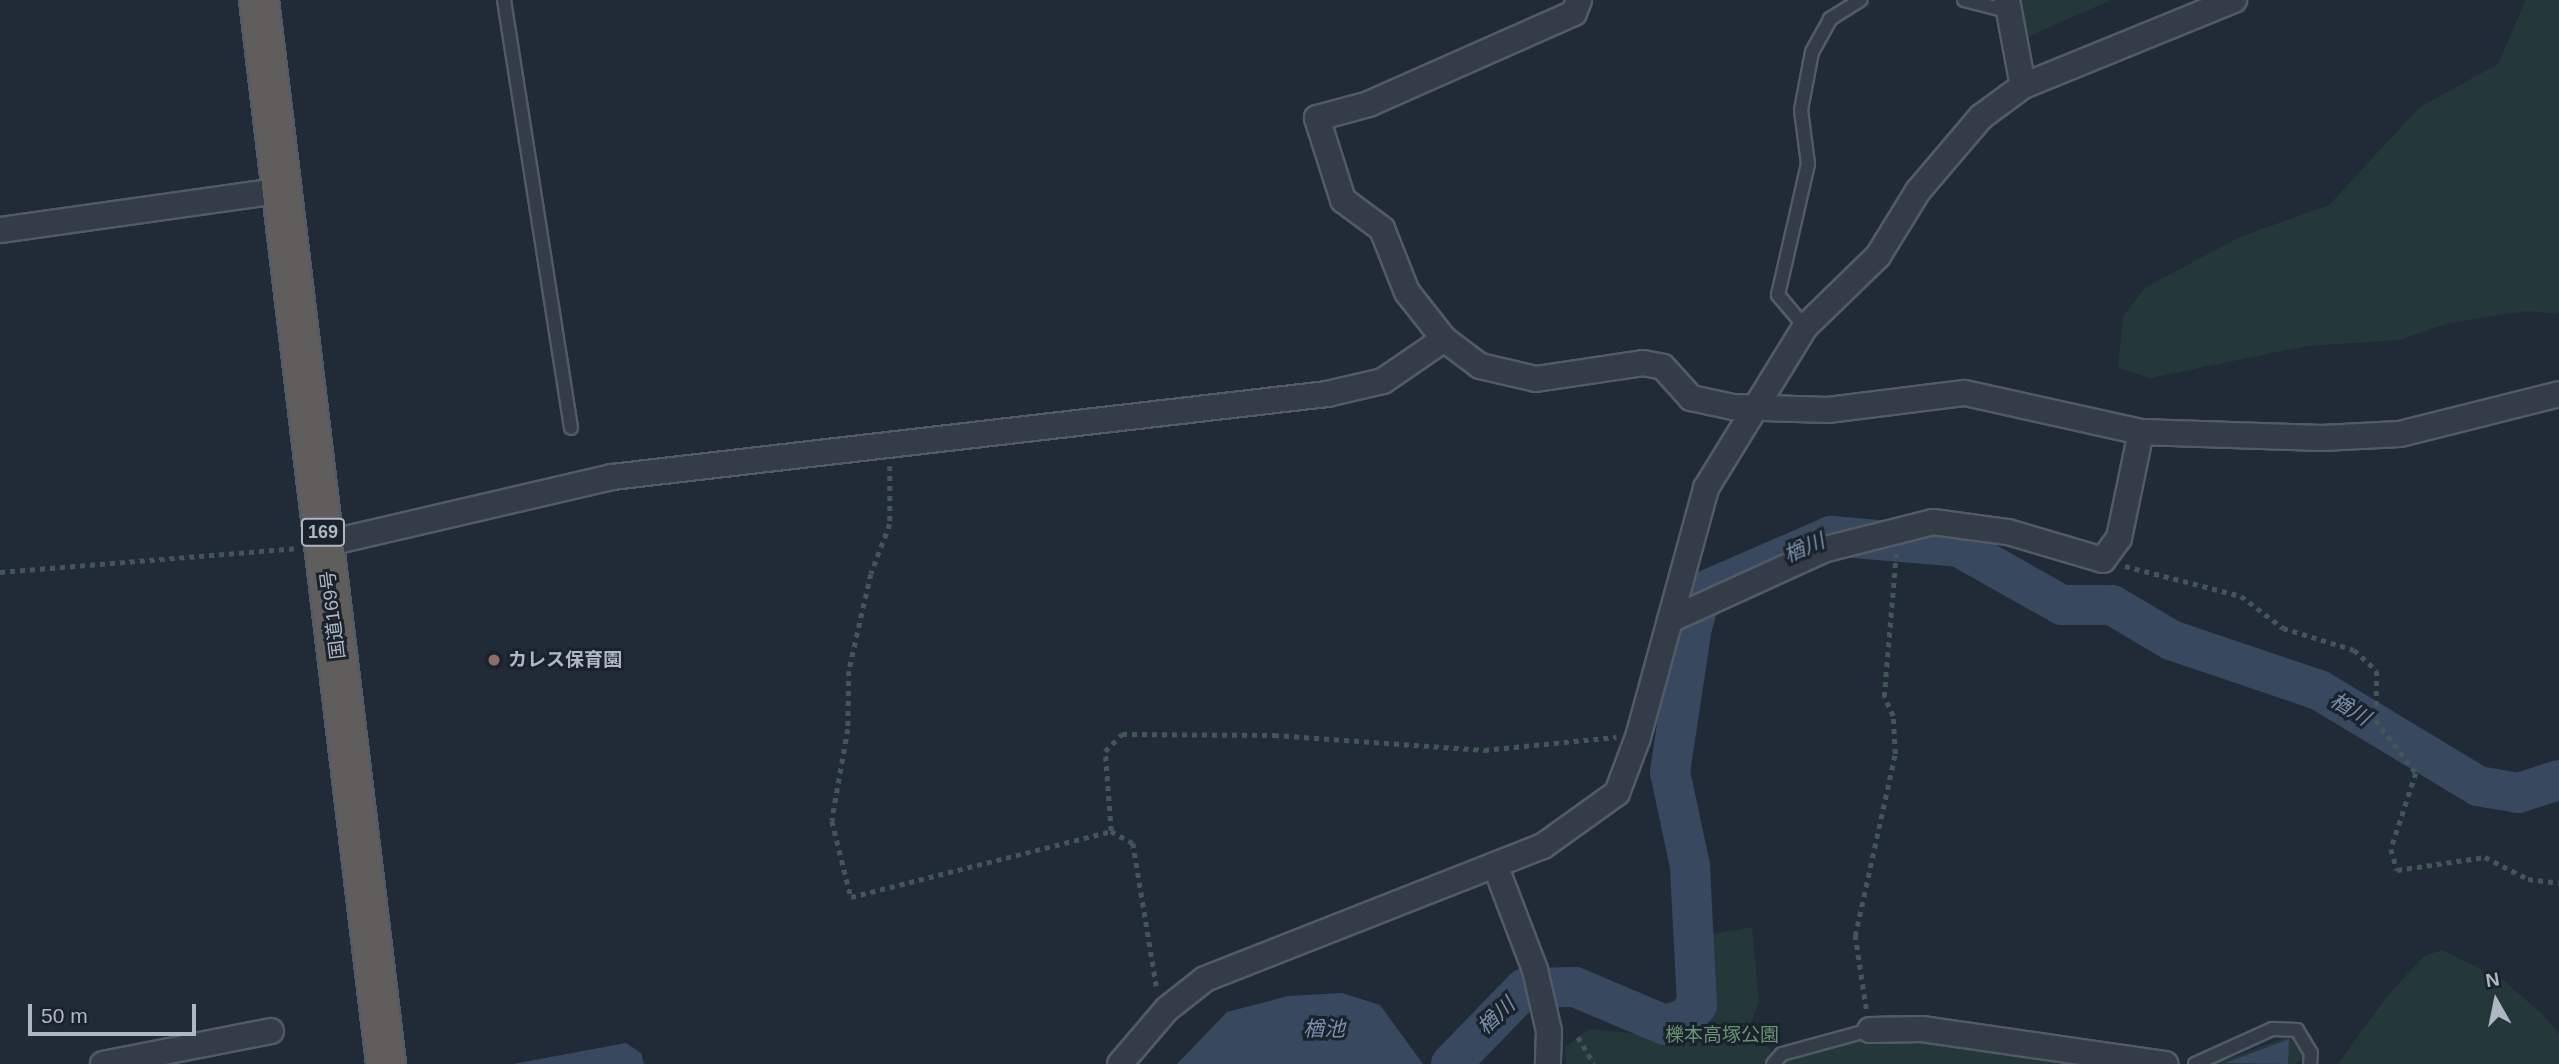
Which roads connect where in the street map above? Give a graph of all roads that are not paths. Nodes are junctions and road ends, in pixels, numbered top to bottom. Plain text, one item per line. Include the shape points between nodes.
1 (260, 0) edge
2 (503, 0) edge
3 (1579, 0) edge
4 (1860, 0) edge
5 (1964, 0) edge
6 (2234, 0) edge
7 (2007, 5) edge
8 (2024, 86) junction
9 (285, 190) junction
10 (0, 230) edge
11 (1805, 327) junction
12 (1444, 339) junction
13 (2559, 394) edge
14 (1760, 407) junction
15 (571, 428) dead end
16 (2141, 432) junction
17 (324, 544) junction
18 (1670, 620) junction
19 (1495, 865) junction
20 (1870, 1030) joint
21 (271, 1031) dead end
22 (103, 1064) edge
23 (386, 1064) edge
24 (1120, 1064) edge
25 (1548, 1064) edge
26 (1773, 1064) edge
27 (2166, 1064) edge
28 (2195, 1064) edge
29 (2310, 1064) edge

1 - 9 highway, 国道169号 / 169
2 - 15 lane
3 - 12 street via 1574,13 1369,104 1317,118 1343,200 1382,229 1407,292
4 - 11 lane via 1830,19 1812,52 1801,110 1808,164 1778,295
5 - 7 lane
6 - 8 street
7 - 8 street
8 - 11 street via 1981,117 1918,191 1878,256
9 - 10 street
9 - 17 highway, 国道169号 / 169
11 - 14 street
12 - 14 street via 1499,374 1598,374 1643,363 1663,367 1691,398
12 - 17 street via 1384,381 1327,394 612,477
13 - 16 street via 2400,434 2322,438
14 - 16 street via 1828,410 1965,393
14 - 18 street via 1706,488
16 - 18 street via 2119,538 2103,560 1967,525 1934,522 1826,548
17 - 23 highway, 国道169号 / 169
18 - 19 street via 1639,737 1617,793 1543,846
19 - 24 street via 1205,979 1167,1009
19 - 25 street via 1535,970 1549,1031
20 - 26 lane via 1782,1054
20 - 27 street via 1922,1029
21 - 22 street
28 - 29 lane via 2272,1029 2297,1030 2311,1053

